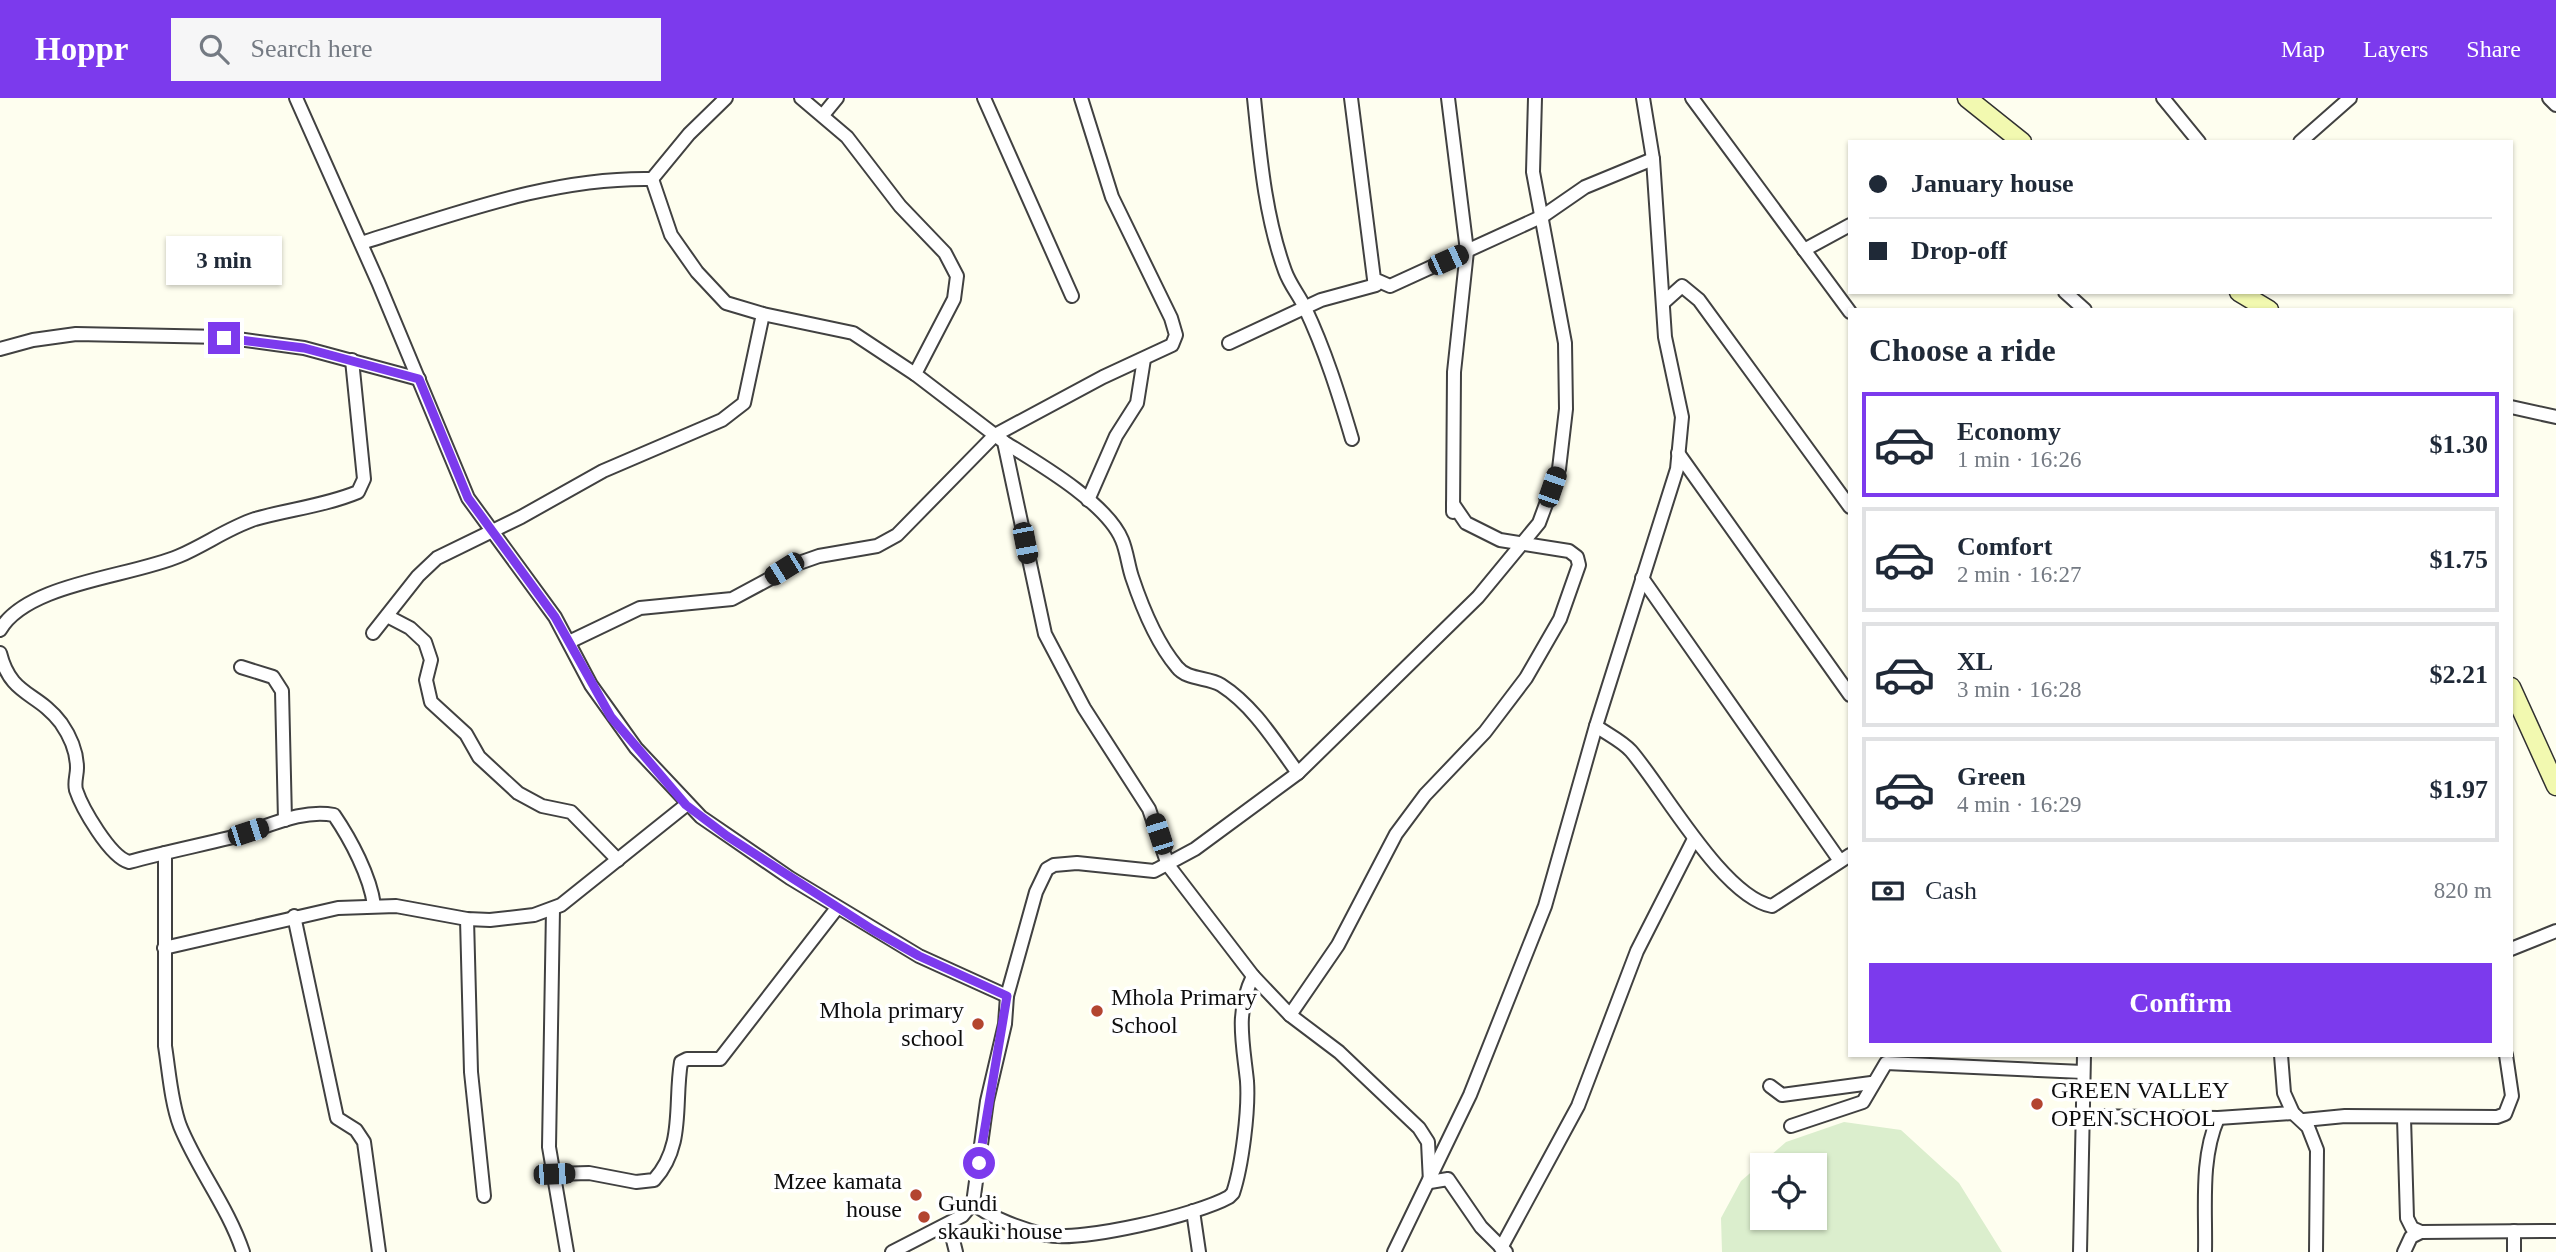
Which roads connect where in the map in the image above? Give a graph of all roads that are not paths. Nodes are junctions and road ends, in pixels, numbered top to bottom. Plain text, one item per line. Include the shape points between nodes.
1 (296, 98) edge
2 (726, 98) edge
3 (801, 98) edge
4 (837, 98) edge
5 (984, 98) edge
6 (1081, 98) edge
7 (1254, 98) edge
8 (1351, 98) edge
9 (1448, 98) edge
10 (1535, 98) edge
11 (1643, 98) edge
12 (1692, 98) edge
13 (1967, 98) edge
14 (2162, 98) edge
15 (2350, 98) edge
16 (2549, 98) edge
17 (2556, 105) edge
18 (823, 114) junction
19 (2020, 140) edge
20 (2197, 140) edge
21 (2303, 140) edge
22 (1653, 159) junction
23 (652, 178) junction
24 (1543, 216) junction
25 (1848, 226) edge
26 (361, 243) junction
27 (1804, 250) junction
28 (1467, 251) junction
29 (1374, 279) junction
30 (2067, 294) edge
31 (2242, 294) edge
32 (1072, 296) dead end
33 (1662, 303) junction
34 (1305, 307) junction
35 (2083, 308) edge
36 (2266, 308) edge
37 (1848, 309) edge
38 (762, 314) junction
39 (1229, 343) dead end
40 (0, 349) edge
41 (1144, 359) junction
42 (352, 360) junction
43 (915, 374) junction
44 (419, 379) junction
45 (2513, 407) edge
46 (2556, 417) edge
47 (1000, 438) junction
48 (1352, 439) dead end
49 (1678, 453) junction
50 (1088, 500) junction
51 (1848, 504) edge
52 (490, 532) junction
53 (1522, 545) junction
54 (1642, 578) junction
55 (387, 616) junction
56 (0, 630) edge
57 (373, 633) dead end
58 (569, 642) junction
59 (0, 653) edge
60 (241, 667) dead end
61 (2513, 691) edge
62 (1848, 692) edge
63 (1596, 726) junction
64 (1298, 773) junction
65 (2556, 786) edge
66 (686, 805) junction
67 (285, 820) junction
68 (1694, 839) junction
69 (165, 853) junction
70 (1845, 858) edge
71 (618, 860) junction
72 (1168, 865) junction
73 (374, 905) junction
74 (837, 908) junction
75 (553, 909) junction
76 (294, 916) junction
77 (467, 919) junction
78 (2556, 931) edge
79 (164, 948) junction
80 (2513, 948) edge
81 (1253, 976) junction
82 (1007, 996) junction
83 (1290, 1014) junction
84 (2084, 1057) edge
85 (2281, 1057) edge
86 (2507, 1057) edge
87 (1983, 1060) edge
88 (2083, 1072) junction
89 (1871, 1083) junction
90 (1770, 1086) dead end
91 (2085, 1116) junction
92 (2299, 1117) junction
93 (2218, 1118) junction
94 (2404, 1118) junction
95 (1791, 1126) dead end
96 (554, 1174) junction
97 (1430, 1182) junction
98 (484, 1196) dead end
99 (973, 1203) junction
100 (1193, 1211) junction
101 (2407, 1218) junction
102 (949, 1224) junction
103 (2421, 1231) junction
104 (2514, 1231) junction
105 (2556, 1231) edge
106 (1504, 1250) edge
107 (243, 1252) edge
108 (379, 1252) edge
109 (567, 1252) edge
110 (892, 1252) edge
111 (956, 1252) edge
112 (1199, 1252) edge
113 (1394, 1252) edge
114 (2080, 1252) edge
115 (2205, 1252) edge
116 (2316, 1252) edge
117 (2404, 1252) edge
118 (2514, 1252) edge

1 - 26 street
2 - 23 street
3 - 18 street
4 - 18 street
5 - 32 street
6 - 41 street via 1112,197 1175,329 1172,345
7 - 34 street via 1273,229 1285,272
8 - 29 street
9 - 28 street
10 - 24 street via 1534,172
11 - 22 street
12 - 27 street
13 - 19 main road
14 - 20 street
15 - 21 street
16 - 17 street
18 - 43 street via 955,269 954,299
22 - 24 street via 1585,187
22 - 33 street
23 - 26 street via 598,181 502,198
23 - 38 street via 671,235 697,272 726,303
24 - 28 street
24 - 53 street via 1565,344 1566,408 1559,469 1539,523
25 - 27 street
26 - 44 street
27 - 37 street
28 - 29 street via 1390,286
28 - 53 street via 1454,372 1453,510 1466,523
29 - 34 street via 1376,285
30 - 35 street
31 - 36 main road
33 - 49 street via 1682,417
33 - 51 street via 1682,286 1699,300
34 - 39 street
34 - 48 street
38 - 43 street via 853,333
38 - 52 street via 741,408 603,471
40 - 42 street via 53,336 223,337
41 - 47 street via 1103,377
41 - 50 street via 1137,403 1116,436
42 - 44 street
42 - 56 street via 364,479 358,492 244,523 178,556 58,592 18,609
43 - 47 street
44 - 52 street via 468,498
45 - 46 street
47 - 50 street
47 - 58 street via 882,545 810,558 724,601 640,608
47 - 72 street via 1045,634 1084,708 1149,809
49 - 54 street
49 - 62 street
50 - 64 street via 1121,538 1152,626 1177,668 1230,692 1264,725
52 - 55 street via 432,561
52 - 58 street
53 - 64 street via 1478,597
53 - 83 street via 1569,551 1577,557 1579,565 1560,619 1502,710 1396,834 1338,945
54 - 63 street
54 - 70 street
55 - 57 street
55 - 71 street via 425,642 431,660 426,680 431,702 466,734 479,757 518,793 542,806 570,812
58 - 66 street via 611,717
59 - 69 street via 17,689 47,705 67,733 77,764 75,788 113,851 129,862
60 - 67 street via 273,677 282,691
61 - 65 main road
63 - 68 street via 1630,750
63 - 97 street via 1545,905 1470,1095
64 - 72 street
66 - 71 street
66 - 74 street
67 - 69 street
67 - 73 street via 334,815
68 - 70 street via 1748,895 1772,906
68 - 106 street via 1637,951 1578,1106
69 - 79 street
71 - 75 street
72 - 81 street
72 - 82 street via 1146,871 1077,863 1047,869 1036,892
73 - 76 street
73 - 77 street
74 - 82 street via 919,956
74 - 96 street via 720,1059 681,1062 678,1132 654,1180
75 - 77 street via 513,918
75 - 96 street via 549,1124
76 - 79 street
76 - 108 street via 338,1118 361,1135 366,1147
77 - 98 street via 471,1072
78 - 80 street
79 - 107 street via 165,1046 179,1122 231,1219
81 - 83 street
81 - 100 street via 1240,1013 1247,1084 1239,1174 1229,1197
82 - 99 street
83 - 97 street via 1339,1052 1419,1128 1428,1142
84 - 88 street
85 - 92 street via 2284,1093
86 - 94 street via 2512,1096 2505,1114
87 - 88 street
87 - 89 street via 1886,1063
88 - 91 street
89 - 90 street via 1782,1095
89 - 95 street via 1863,1102
91 - 93 street
91 - 114 street
92 - 93 street
92 - 94 street
92 - 116 street via 2317,1150
93 - 115 street via 2206,1179
94 - 101 street
96 - 109 street
97 - 106 street via 1448,1179 1471,1214
97 - 113 street
99 - 100 street via 985,1213 1047,1235 1119,1229
99 - 102 street
100 - 112 street
101 - 103 street via 2412,1228
101 - 117 street
102 - 110 street
102 - 111 street
103 - 104 street
103 - 117 street via 2411,1237
104 - 105 street
104 - 118 street

